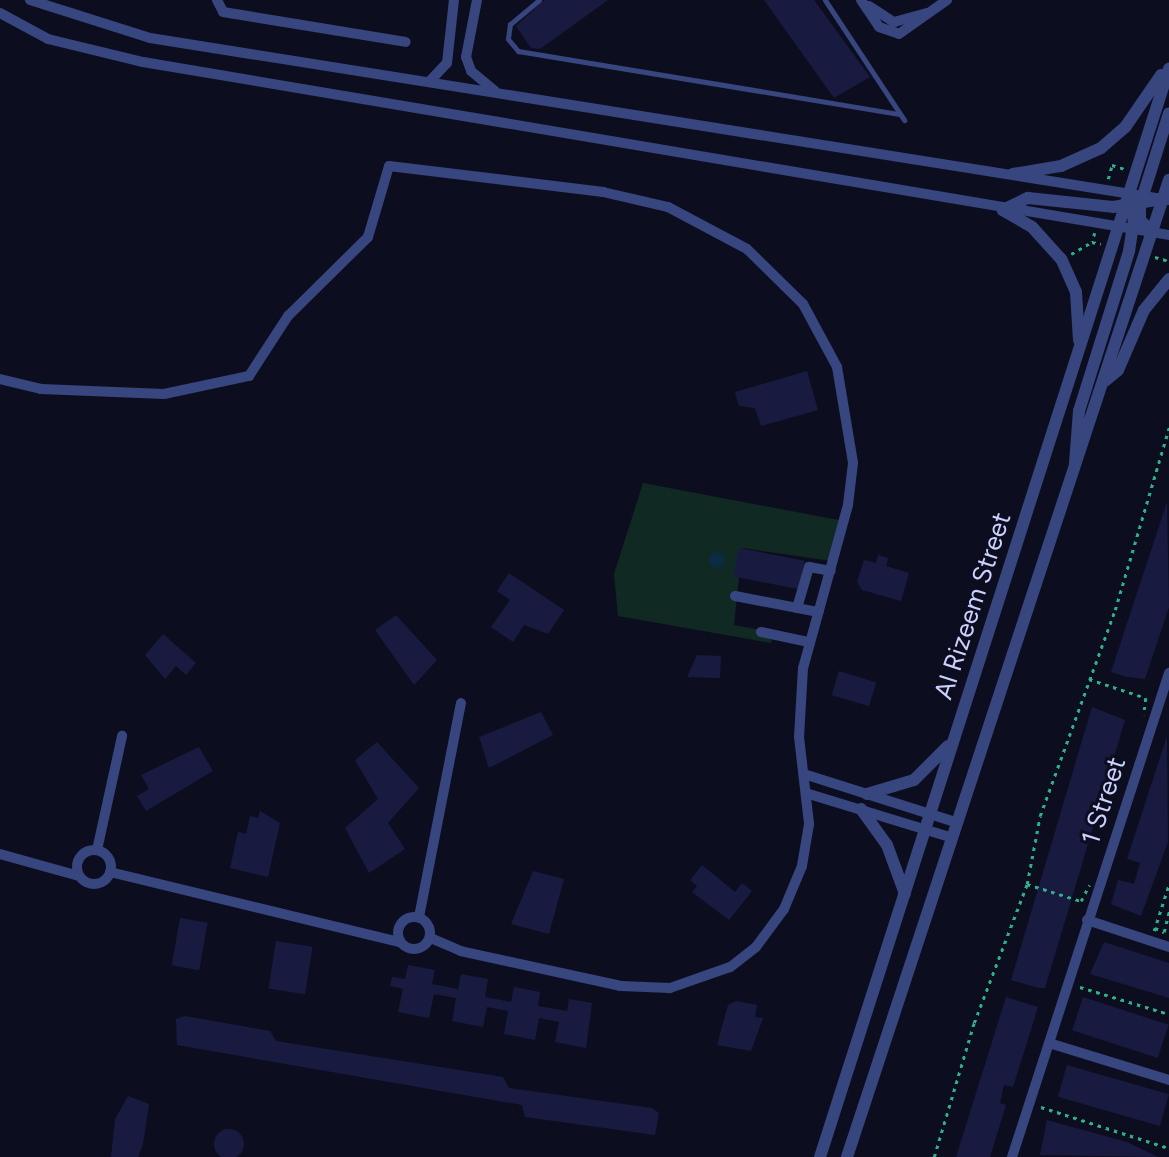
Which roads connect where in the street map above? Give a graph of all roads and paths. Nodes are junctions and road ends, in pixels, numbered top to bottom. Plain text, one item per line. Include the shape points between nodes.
1 (30, 0) edge
2 (217, 0) edge
3 (456, 0) edge
4 (477, 0) edge
5 (539, 0) edge
6 (825, 0) edge
7 (863, 0) edge
8 (947, 0) edge
9 (0, 13) edge
10 (406, 42) dead end
11 (1169, 66) edge
12 (430, 81) junction
13 (496, 92) junction
14 (1169, 113) edge
15 (898, 114) junction
16 (904, 120) dead end
17 (1013, 174) junction
18 (1169, 180) edge
19 (1166, 200) edge
20 (1134, 209) junction
21 (1003, 210) junction
22 (1163, 217) edge
23 (1118, 227) junction
24 (1152, 232) junction
25 (1169, 235) edge
26 (1092, 242) dead end
27 (1061, 259) junction
28 (1169, 279) edge
29 (1079, 350) junction
30 (0, 379) edge
31 (1105, 381) junction
32 (1169, 428) edge
33 (1075, 470) junction
34 (831, 571) junction
35 (735, 596) dead end
36 (797, 608) junction
37 (818, 612) junction
38 (761, 632) dead end
39 (809, 642) junction
40 (1169, 673) edge
41 (1089, 679) junction
42 (1165, 696) edge
43 (461, 703) dead end
44 (1153, 718) junction
45 (122, 736) dead end
46 (953, 741) junction
47 (807, 775) junction
48 (809, 794) junction
49 (867, 794) junction
50 (861, 809) junction
51 (930, 814) junction
52 (954, 822) junction
53 (926, 830) junction
54 (950, 836) junction
55 (97, 850) junction
56 (0, 854) edge
57 (79, 859) junction
58 (51, 866) junction
59 (110, 873) junction
60 (79, 876) junction
61 (1027, 884) junction
62 (1169, 884) edge
63 (1097, 887) junction
64 (905, 894) junction
65 (1169, 912) edge
66 (419, 917) junction
67 (1087, 920) junction
68 (400, 924) junction
69 (1155, 928) junction
70 (373, 932) junction
71 (430, 937) junction
72 (1151, 941) junction
73 (400, 942) junction
74 (1169, 947) edge
75 (1080, 986) dead end
76 (1169, 1014) edge
77 (1049, 1043) junction
78 (1169, 1080) edge
79 (1041, 1107) dead end
80 (1169, 1147) edge
81 (820, 1157) edge
82 (847, 1157) edge
83 (934, 1157) edge
84 (1012, 1157) edge

1 - 12 street via 150,38
2 - 10 street via 223,12
3 - 4 street
3 - 12 street via 447,63
4 - 13 street via 466,57 471,71
5 - 15 lane via 507,31 518,51
6 - 15 lane
7 - 8 street via 873,22 892,33 914,29
9 - 21 street via 48,38 143,62 603,135
11 - 17 street via 1126,126 1101,148 1061,166
11 - 20 street, Al Rizeem Street
12 - 13 street
13 - 17 street
14 - 20 street
15 - 16 lane
17 - 20 street
18 - 19 street
19 - 20 street
19 - 22 street, Al Rizeem Street
20 - 21 street via 1028,198
20 - 22 street
20 - 23 street, Al Rizeem Street
20 - 23 street
20 - 24 street
20 - 33 street via 1079,411
21 - 23 street
21 - 27 street via 1032,227
22 - 24 street, Al Rizeem Street
23 - 29 street, Al Rizeem Street
24 - 25 street
24 - 31 street, Al Rizeem Street
26 - 27 path
27 - 29 street via 1076,292
28 - 31 street via 1144,310 1118,370
29 - 46 street, Al Rizeem Street
30 - 34 street via 41,388 164,394 248,376 262,366 288,316 368,237 388,166 647,200 709,224 747,249 792,290 821,332 843,386 852,443 848,505
31 - 33 street, Al Rizeem Street
32 - 41 path
33 - 52 street, Al Rizeem Street
34 - 36 street via 807,569
34 - 37 street
35 - 36 street
36 - 37 street
37 - 39 street
38 - 39 street
39 - 47 street via 799,714
40 - 42 street, 1 Street
41 - 44 path via 1146,698 1140,713
41 - 61 path via 1040,816
42 - 44 street, 1 Street
43 - 66 street
44 - 63 street, 1 Street
45 - 55 street
46 - 49 street via 914,780
46 - 51 street, Al Rizeem Street
47 - 48 street
47 - 49 street
48 - 50 street
48 - 71 street via 804,858 784,909 756,947 701,981 654,989 621,986 461,951
49 - 51 street
50 - 53 street
50 - 64 street via 887,845
51 - 52 street
51 - 53 street, Al Rizeem Street
52 - 54 street, Al Rizeem Street
53 - 54 street
53 - 64 street, Al Rizeem Street
54 - 82 street, Al Rizeem Street
55 - 57 street
55 - 59 street via 109,858
56 - 58 street
57 - 58 street
57 - 60 street
58 - 60 street
59 - 60 street via 96,884
59 - 70 street
61 - 63 path via 1081,901 1086,884
61 - 83 path via 974,1023
62 - 69 path
63 - 67 street, 1 Street
64 - 81 street, Al Rizeem Street
65 - 69 path via 1164,932
66 - 68 street
66 - 71 street
67 - 72 street
67 - 77 street, 1 Street
68 - 70 street
68 - 73 street
69 - 72 path
70 - 73 street
71 - 73 street via 416,949
72 - 74 street
75 - 76 path
77 - 78 street
77 - 84 street, 1 Street
79 - 80 path

